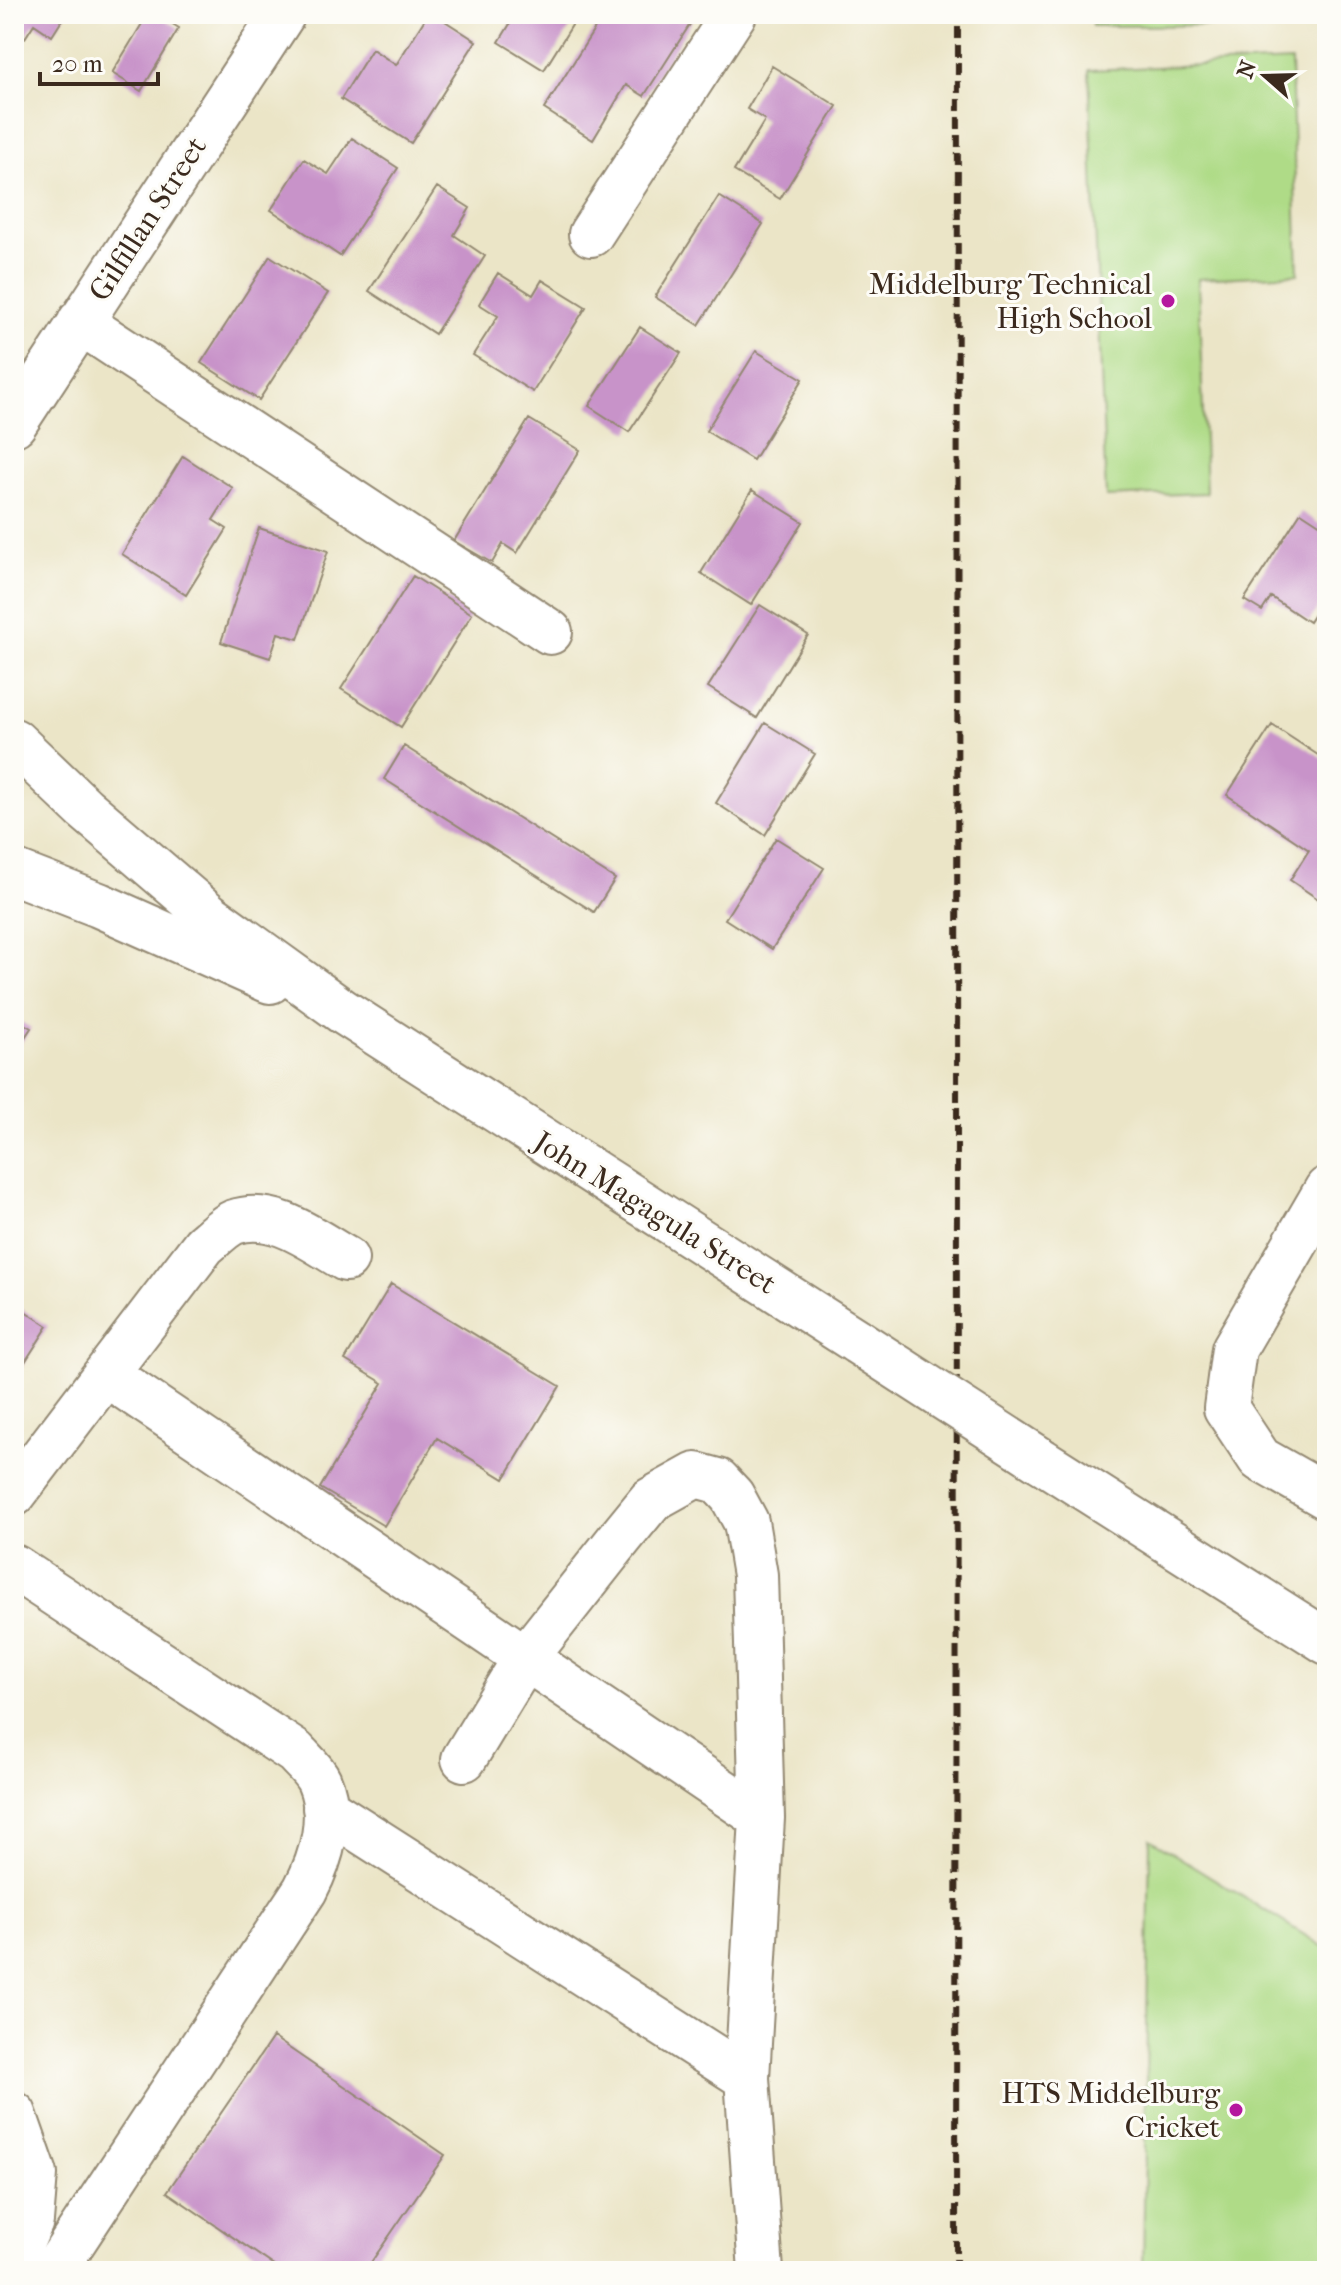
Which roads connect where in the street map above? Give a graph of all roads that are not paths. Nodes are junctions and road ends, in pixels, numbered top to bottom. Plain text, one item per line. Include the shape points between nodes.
1 (283, 14) edge
2 (734, 14) edge
3 (591, 234) dead end
4 (80, 322) junction
5 (14, 424) edge
6 (550, 632) dead end
7 (14, 741) edge
8 (14, 872) edge
9 (342, 1011) junction
10 (1327, 1189) edge
11 (346, 1259) dead end
12 (106, 1374) junction
13 (14, 1494) edge
14 (1327, 1497) edge
15 (14, 1567) edge
16 (1327, 1642) edge
17 (526, 1657) junction
18 (464, 1759) dead end
19 (325, 1808) junction
20 (762, 1818) junction
21 (747, 2078) junction
22 (14, 2114) edge
23 (14, 2259) edge
24 (54, 2271) edge
25 (761, 2271) edge

1 - 4 street, Gilfillan Street
2 - 3 street
4 - 5 street, Gilfillan Street
4 - 6 street
7 - 9 street, John Magagula Street via 209,915
8 - 9 street
9 - 16 street, John Magagula Street, bridge
10 - 14 street via 1234,1349 1226,1408 1260,1459
11 - 12 street via 283,1224 260,1218 233,1222 204,1245
12 - 13 street
12 - 17 street
15 - 19 street via 295,1752 318,1779
17 - 18 street
17 - 20 street
17 - 20 street via 651,1500 696,1475 718,1481 746,1522 755,1575
19 - 21 street
19 - 24 street via 322,1859 305,1890
20 - 21 street
21 - 25 street
22 - 23 street via 35,2174 31,2221

